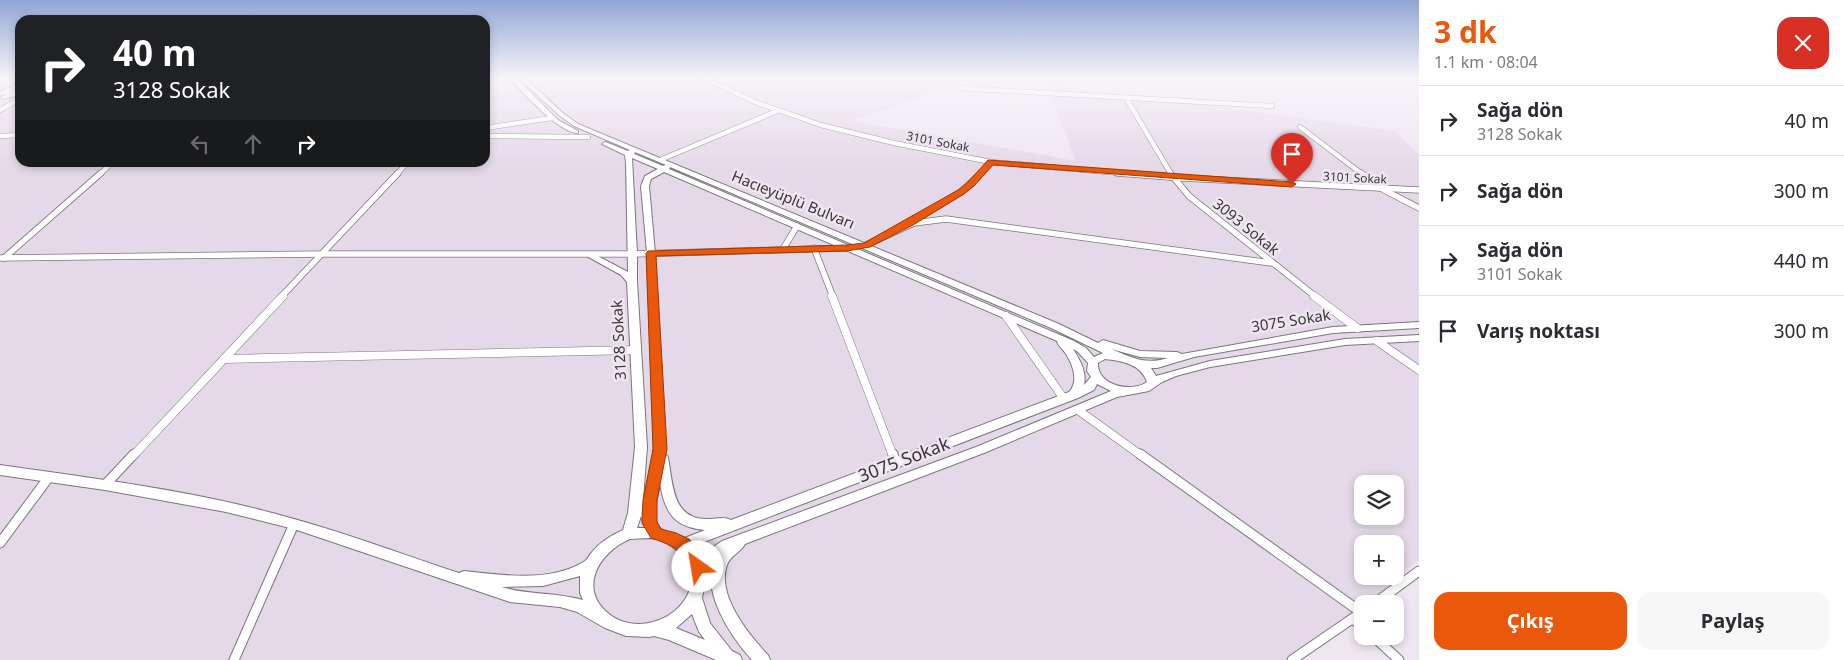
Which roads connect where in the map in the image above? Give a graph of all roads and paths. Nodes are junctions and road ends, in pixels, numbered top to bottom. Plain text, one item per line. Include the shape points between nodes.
1 (544, 109) edge
2 (554, 109) edge
3 (772, 109) edge
4 (1132, 109) edge
5 (777, 111) junction
6 (552, 118) junction
7 (490, 127) edge
8 (1300, 128) dead end
9 (0, 136) edge
10 (15, 136) edge
11 (490, 136) edge
12 (588, 137) junction
13 (637, 150) junction
14 (628, 154) junction
15 (991, 162) junction
16 (665, 165) junction
17 (107, 167) edge
18 (403, 167) edge
19 (1173, 177) junction
20 (1384, 190) junction
21 (1419, 190) edge
22 (1419, 208) edge
23 (910, 223) junction
24 (797, 226) junction
25 (866, 245) junction
26 (814, 248) junction
27 (847, 248) junction
28 (783, 249) junction
29 (651, 253) junction
30 (323, 254) junction
31 (587, 254) junction
32 (633, 254) junction
33 (1, 259) edge
34 (1271, 263) junction
35 (632, 281) junction
36 (1006, 316) junction
37 (1419, 325) edge
38 (1055, 326) junction
39 (1357, 328) junction
40 (1043, 331) junction
41 (1419, 338) edge
42 (1376, 341) junction
43 (655, 349) junction
44 (636, 350) junction
45 (1193, 354) junction
46 (1120, 357) junction
47 (224, 358) junction
48 (1093, 362) junction
49 (1140, 365) junction
50 (1419, 370) edge
51 (1096, 377) junction
52 (1153, 384) junction
53 (1126, 392) junction
54 (1069, 397) junction
55 (1078, 410) junction
56 (660, 449) junction
57 (896, 462) junction
58 (0, 470) edge
59 (49, 477) junction
60 (105, 485) junction
61 (744, 519) junction
62 (294, 524) junction
63 (656, 533) junction
64 (629, 534) junction
65 (741, 540) junction
66 (0, 543) edge
67 (683, 544) junction
68 (590, 565) junction
69 (698, 567) junction
70 (1419, 571) edge
71 (451, 576) junction
72 (1386, 595) edge
73 (695, 599) junction
74 (1354, 611) edge
75 (600, 617) junction
76 (1354, 618) edge
77 (655, 629) junction
78 (1383, 645) edge
79 (729, 659) edge
80 (234, 660) edge
81 (762, 660) edge
82 (1292, 660) edge
83 (1399, 660) edge

1 - 6 street, Hacıeyüplü Bulvarı
2 - 13 street, Hacıeyüplü Bulvarı via 570,122
3 - 5 street, 3101 Sokak
4 - 19 street, 3093 Sokak
5 - 15 street, 3101 Sokak via 856,134
5 - 16 street
6 - 7 street
6 - 12 street, Hacıeyüplü Bulvarı
8 - 20 street
9 - 10 street
11 - 12 street
12 - 14 street, Hacıeyüplü Bulvarı
13 - 14 street
13 - 16 street, Hacıeyüplü Bulvarı
14 - 16 street, Hacıeyüplü Bulvarı
14 - 32 street, 3128 Sokak
15 - 19 street, 3101 Sokak
15 - 23 street via 961,192
16 - 24 street, Hacıeyüplü Bulvarı
16 - 25 street, Hacıeyüplü Bulvarı
16 - 29 street via 648,178 645,186
17 - 33 street
18 - 30 street
19 - 20 street, 3101 Sokak
19 - 34 street, 3093 Sokak via 1203,209
20 - 21 street, 3101 Sokak
20 - 22 street
23 - 25 street
23 - 34 street via 932,218 962,220
24 - 27 street, Hacıeyüplü Bulvarı
24 - 28 street
25 - 27 street
25 - 38 street, Hacıeyüplü Bulvarı
26 - 27 street
26 - 28 street
26 - 57 street
27 - 36 street, Hacıeyüplü Bulvarı
28 - 29 street
29 - 32 street
29 - 43 street
30 - 31 street
30 - 33 street
30 - 47 street
31 - 32 street
31 - 35 street via 624,273
32 - 35 street, 3128 Sokak
34 - 39 street, 3093 Sokak
35 - 44 street, 3128 Sokak
36 - 40 street, Hacıeyüplü Bulvarı
36 - 54 street
37 - 39 street, 3075 Sokak
38 - 45 street via 1140,354
38 - 46 street, Hacıeyüplü Bulvarı
39 - 45 street, 3075 Sokak
40 - 48 street, Hacıeyüplü Bulvarı via 1074,344
40 - 54 street via 1060,341 1072,354 1080,383
41 - 42 street, 3075 Sokak
42 - 50 street
42 - 52 street, 3075 Sokak via 1345,342 1210,364 1172,374
43 - 44 street
43 - 56 street
44 - 47 street
44 - 64 street, 3128 Sokak via 640,446 635,513
45 - 49 street, 3075 Sokak via 1157,365
46 - 48 street via 1103,356
46 - 49 street, Hacıeyüplü Bulvarı
47 - 60 street
48 - 51 street via 1092,372
49 - 52 street via 1149,373
51 - 53 street
51 - 54 street, 3075 Sokak via 1092,385
52 - 53 street, 3075 Sokak via 1143,391
53 - 55 street, 3075 Sokak
54 - 57 street, 3075 Sokak
55 - 65 street, 3075 Sokak
55 - 74 street
56 - 61 street via 669,500 673,511 681,518 691,524 707,525
56 - 63 street via 648,516
57 - 61 street, 3075 Sokak
58 - 59 street
59 - 60 street
59 - 66 street
60 - 62 street via 226,507
61 - 67 street, 3075 Sokak
62 - 71 street
62 - 80 street
63 - 64 street
63 - 67 street
64 - 68 street via 605,547
65 - 69 street, 3075 Sokak via 717,551
65 - 81 street via 722,560 718,581 738,632
67 - 69 street
68 - 71 street via 563,577 534,582
68 - 75 street via 586,589 590,604
69 - 73 street via 700,576
70 - 72 street
71 - 75 street via 510,596 580,606
73 - 77 street via 674,621
73 - 79 street via 704,628
75 - 77 street via 615,626 634,631
76 - 82 street
77 - 79 street
78 - 83 street

